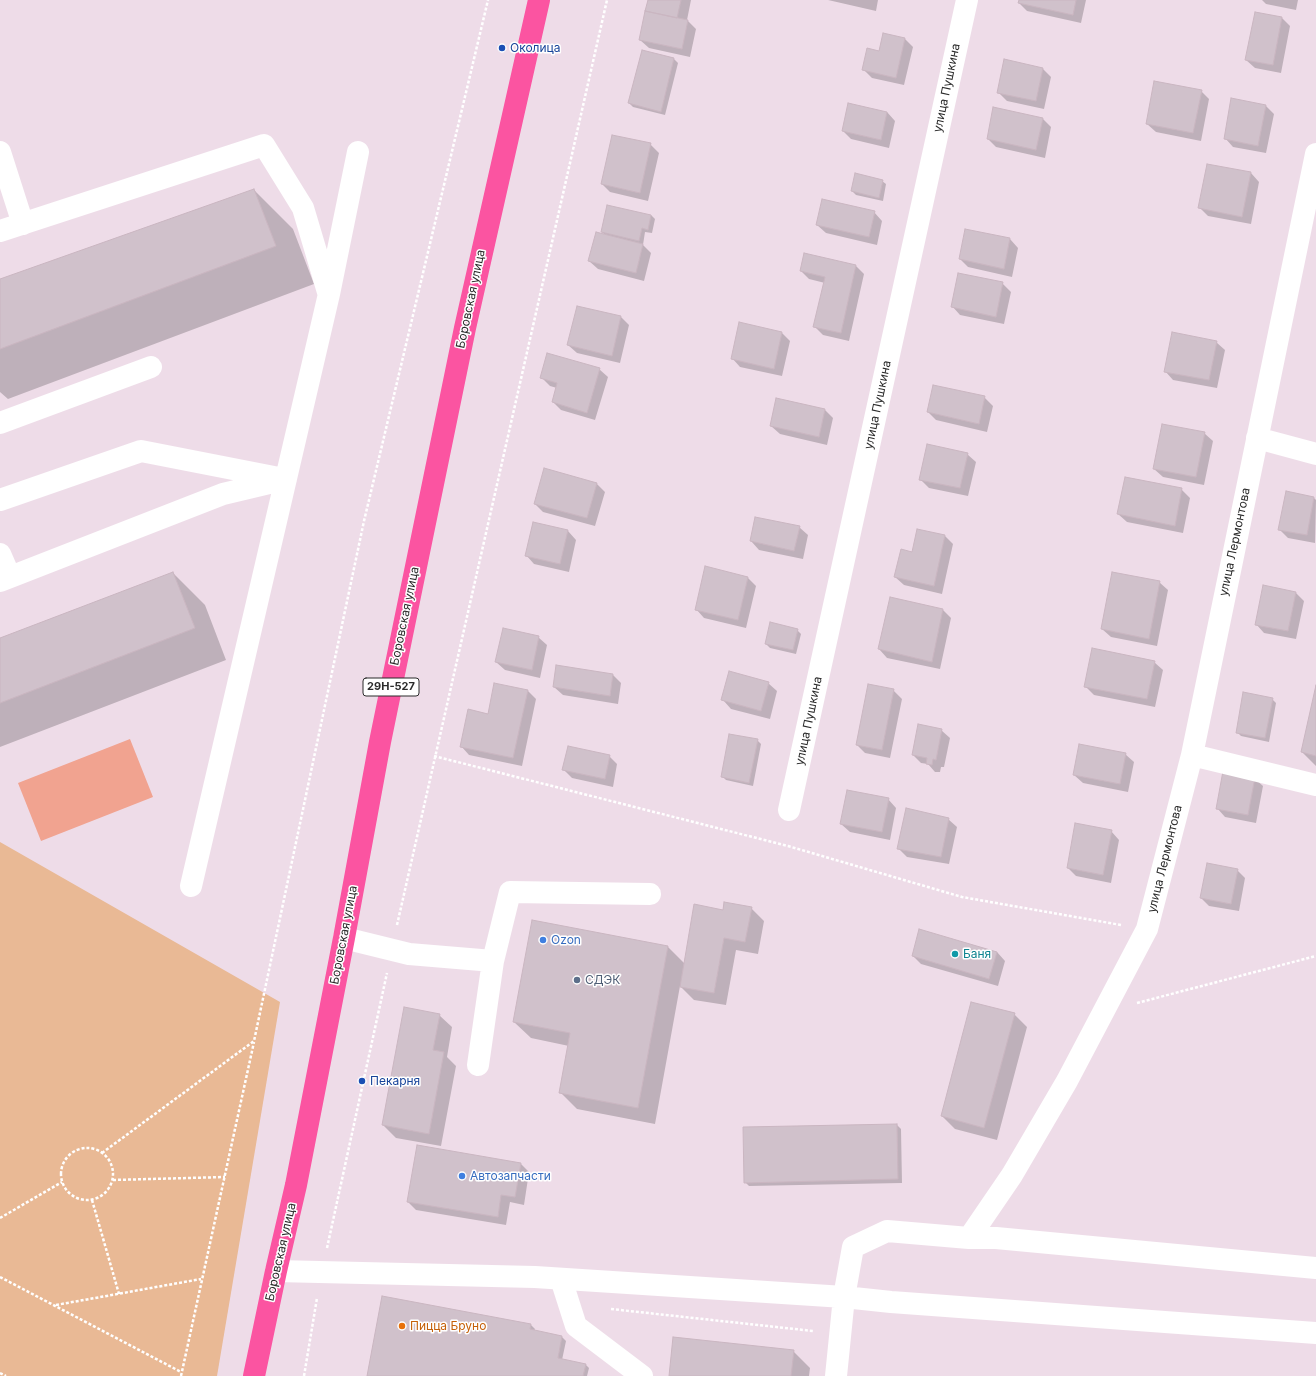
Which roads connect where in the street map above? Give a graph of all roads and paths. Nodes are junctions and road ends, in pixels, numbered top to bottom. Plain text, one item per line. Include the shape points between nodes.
1 (488, 0) edge
2 (539, 0) edge
3 (607, 0) edge
4 (967, 0) edge
5 (0, 152) edge
6 (358, 152) dead end
7 (1316, 154) edge
8 (22, 224) junction
9 (0, 231) edge
10 (329, 294) junction
11 (151, 367) dead end
12 (0, 423) edge
13 (1257, 438) junction
14 (1316, 454) edge
15 (286, 479) junction
16 (0, 500) edge
17 (0, 554) edge
18 (5, 579) edge
19 (1192, 755) junction
20 (434, 756) junction
21 (1316, 785) edge
22 (789, 810) dead end
23 (191, 886) dead end
24 (650, 894) dead end
25 (1147, 929) junction
26 (344, 938) junction
27 (392, 950) junction
28 (1316, 956) edge
29 (493, 962) junction
30 (1134, 1004) dead end
31 (254, 1041) junction
32 (478, 1065) dead end
33 (102, 1153) junction
34 (225, 1177) junction
35 (113, 1180) junction
36 (62, 1182) junction
37 (92, 1200) junction
38 (0, 1218) edge
39 (969, 1238) junction
40 (1316, 1268) edge
41 (276, 1271) junction
42 (322, 1271) junction
43 (0, 1277) edge
44 (201, 1279) junction
45 (561, 1279) junction
46 (119, 1294) junction
47 (844, 1297) junction
48 (56, 1305) junction
49 (1316, 1333) edge
50 (181, 1372) junction
51 (0, 1373) edge
52 (6, 1376) edge
53 (181, 1376) edge
54 (254, 1376) edge
55 (304, 1376) edge
56 (642, 1376) edge
57 (836, 1376) edge

1 - 31 path via 364,521
2 - 26 main road, Боровская улица / 29Н-527 via 465,328 380,742
3 - 20 path
4 - 22 street, улица Пушкина
5 - 8 street
6 - 10 street
7 - 13 street, улица Лермонтова
8 - 9 street
8 - 10 street via 264,145 303,208
10 - 15 street
11 - 12 street
13 - 14 street
13 - 19 street, улица Лермонтова
15 - 16 street via 142,451
15 - 18 street via 223,494
15 - 23 street
17 - 18 street
19 - 21 street
19 - 25 street, улица Лермонтова
20 - 25 path via 788,846 962,897
20 - 27 path
24 - 29 street via 510,892
25 - 39 street, улица Лермонтова via 1067,1080 1016,1168
26 - 27 street
26 - 41 main road, Боровская улица / 29Н-527 via 296,1185
27 - 29 street
27 - 42 path
28 - 30 path
29 - 32 street
31 - 33 path
31 - 34 path
33 - 35 path via 109,1160
33 - 36 path via 93,1149 73,1152 61,1169
34 - 35 path
34 - 44 path
35 - 37 path via 101,1197
36 - 37 path via 72,1196
36 - 38 path
37 - 46 path
39 - 40 street via 996,1238
39 - 47 street via 887,1231 880,1234 853,1247
41 - 42 street
41 - 54 main road, Боровская улица / 29Н-527
42 - 45 street
42 - 55 path
43 - 48 path
44 - 46 path
44 - 50 path
45 - 47 street
45 - 56 street via 576,1326
46 - 48 path
47 - 49 street
47 - 57 street
48 - 50 path
50 - 53 path
51 - 52 path

